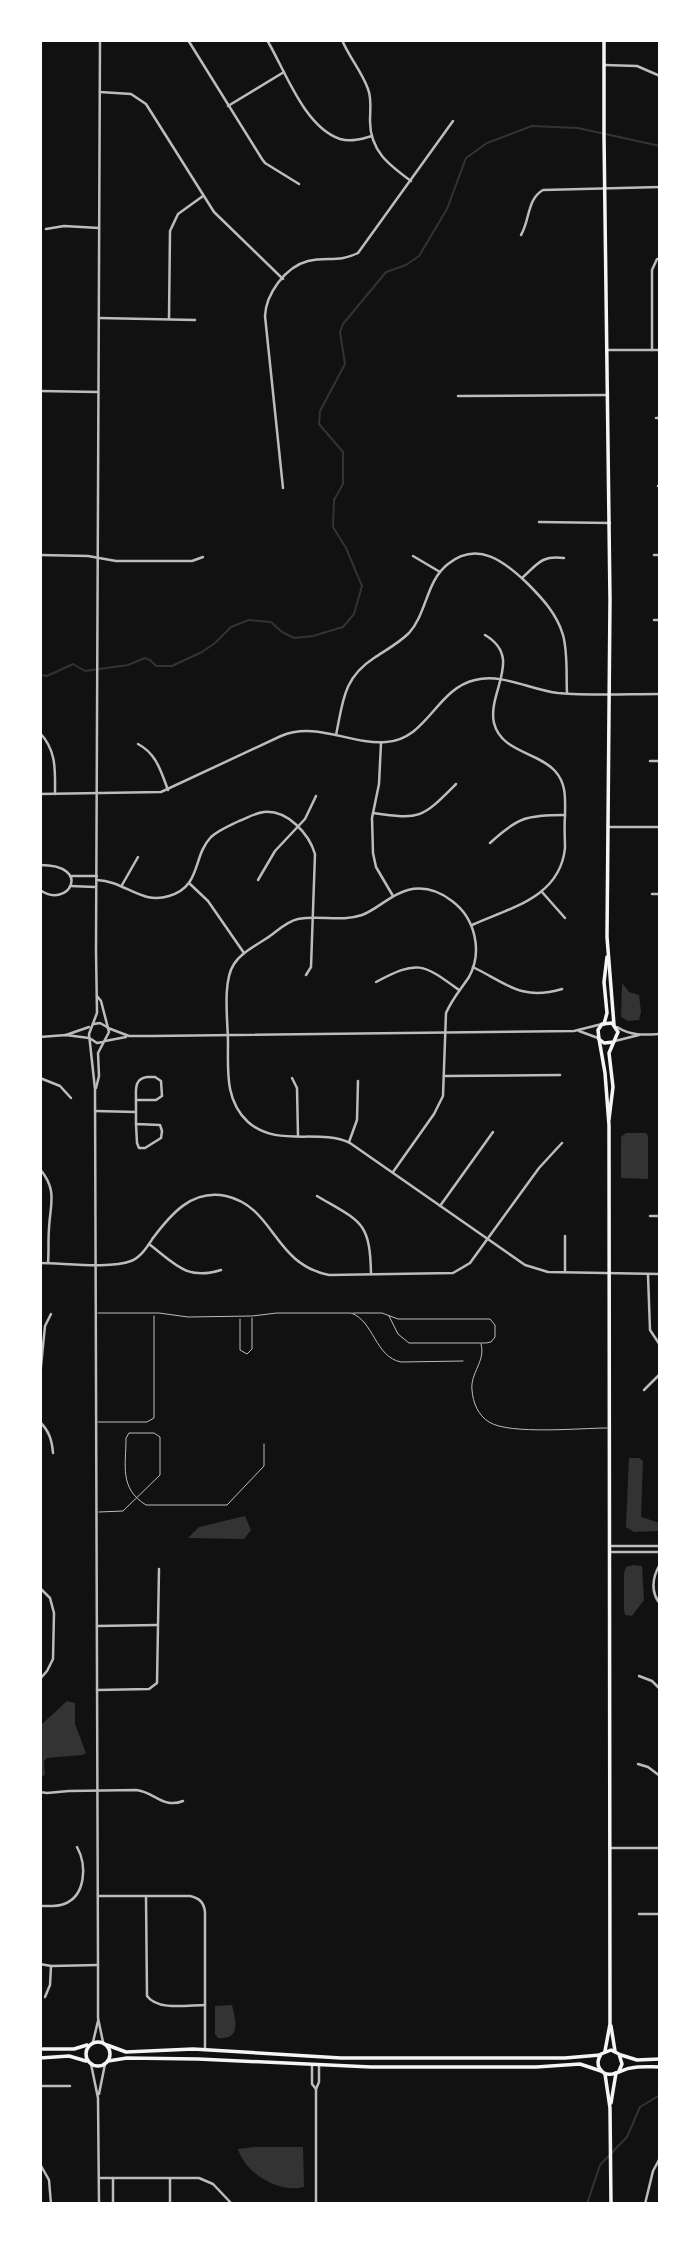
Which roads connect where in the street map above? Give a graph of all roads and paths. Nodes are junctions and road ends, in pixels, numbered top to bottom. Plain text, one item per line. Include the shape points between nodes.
1 (100, 40) edge
2 (188, 40) edge
3 (267, 40) edge
4 (342, 40) edge
5 (604, 40) edge
6 (604, 65) junction
7 (284, 72) junction
8 (660, 76) edge
9 (100, 92) junction
10 (228, 106) junction
11 (453, 121) dead end
12 (372, 136) junction
13 (411, 181) junction
14 (299, 184) dead end
15 (604, 187) junction
16 (660, 187) edge
17 (204, 196) junction
18 (99, 228) junction
19 (46, 229) dead end
20 (521, 235) dead end
21 (657, 259) dead end
22 (283, 279) junction
23 (99, 318) junction
24 (169, 320) junction
25 (195, 320) dead end
26 (607, 350) junction
27 (652, 350) junction
28 (660, 350) edge
29 (40, 391) edge
30 (98, 392) junction
31 (608, 395) junction
32 (458, 396) dead end
33 (283, 488) dead end
34 (539, 522) dead end
35 (610, 523) junction
36 (40, 555) edge
37 (654, 555) dead end
38 (660, 555) edge
39 (413, 556) dead end
40 (98, 557) junction
41 (203, 557) dead end
42 (564, 558) dead end
43 (440, 572) junction
44 (522, 578) junction
45 (660, 620) edge
46 (654, 621) dead end
47 (485, 635) dead end
48 (501, 680) junction
49 (567, 693) junction
50 (609, 694) junction
51 (660, 694) edge
52 (40, 733) edge
53 (336, 735) junction
54 (381, 743) junction
55 (138, 744) dead end
56 (650, 761) dead end
57 (660, 761) edge
58 (456, 784) dead end
59 (168, 790) junction
60 (40, 794) edge
61 (55, 794) junction
62 (97, 794) junction
63 (316, 796) dead end
64 (373, 813) junction
65 (565, 815) junction
66 (298, 827) junction
67 (608, 827) junction
68 (660, 827) edge
69 (490, 844) dead end
70 (138, 857) dead end
71 (40, 864) edge
72 (71, 876) junction
73 (97, 878) junction
74 (258, 880) dead end
75 (189, 883) junction
76 (122, 885) junction
77 (71, 886) junction
78 (97, 887) junction
79 (40, 890) edge
80 (542, 892) junction
81 (652, 894) dead end
82 (660, 894) edge
83 (393, 896) junction
84 (565, 918) dead end
85 (312, 919) junction
86 (472, 925) junction
87 (244, 953) junction
88 (607, 955) junction
89 (473, 967) junction
90 (306, 975) dead end
91 (376, 982) dead end
92 (562, 989) dead end
93 (459, 990) junction
94 (97, 996) junction
95 (603, 1024) junction
96 (615, 1026) junction
97 (91, 1027) junction
98 (108, 1028) junction
99 (579, 1031) junction
100 (445, 1034) junction
101 (660, 1034) edge
102 (66, 1035) junction
103 (228, 1035) junction
104 (639, 1035) junction
105 (129, 1036) junction
106 (40, 1037) edge
107 (599, 1038) junction
108 (91, 1039) junction
109 (105, 1042) junction
110 (615, 1042) junction
111 (560, 1075) dead end
112 (445, 1076) junction
113 (40, 1078) edge
114 (292, 1078) dead end
115 (358, 1081) dead end
116 (95, 1089) junction
117 (71, 1098) dead end
118 (136, 1100) junction
119 (95, 1111) junction
120 (136, 1112) junction
121 (136, 1124) junction
122 (609, 1125) junction
123 (493, 1132) dead end
124 (298, 1136) junction
125 (349, 1142) junction
126 (562, 1143) dead end
127 (40, 1169) edge
128 (393, 1172) junction
129 (317, 1196) dead end
130 (440, 1206) junction
131 (650, 1216) dead end
132 (660, 1216) edge
133 (565, 1236) dead end
134 (487, 1240) junction
135 (149, 1244) junction
136 (40, 1263) edge
137 (48, 1263) junction
138 (96, 1264) junction
139 (222, 1270) dead end
140 (565, 1272) junction
141 (609, 1273) junction
142 (371, 1274) junction
143 (660, 1274) edge
144 (648, 1275) junction
145 (96, 1313) junction
146 (155, 1313) junction
147 (351, 1313) junction
148 (51, 1314) dead end
149 (252, 1316) junction
150 (240, 1317) junction
151 (389, 1317) junction
152 (478, 1343) junction
153 (486, 1343) junction
154 (660, 1345) edge
155 (482, 1346) junction
156 (463, 1361) dead end
157 (660, 1374) edge
158 (40, 1376) edge
159 (645, 1390) dead end
160 (40, 1422) edge
161 (96, 1422) junction
162 (609, 1427) junction
163 (264, 1444) dead end
164 (53, 1452) dead end
165 (137, 1499) junction
166 (96, 1512) junction
167 (610, 1546) junction
168 (660, 1546) edge
169 (610, 1552) junction
170 (660, 1552) edge
171 (660, 1564) edge
172 (159, 1569) dead end
173 (40, 1588) edge
174 (660, 1604) edge
175 (158, 1625) junction
176 (97, 1626) junction
177 (639, 1676) dead end
178 (40, 1679) edge
179 (660, 1689) edge
180 (97, 1690) junction
181 (638, 1764) dead end
182 (660, 1776) edge
183 (98, 1790) junction
184 (40, 1792) edge
185 (183, 1801) dead end
186 (78, 1847) dead end
187 (610, 1848) junction
188 (660, 1848) edge
189 (98, 1896) junction
190 (146, 1897) junction
191 (40, 1906) edge
192 (639, 1914) dead end
193 (660, 1914) edge
194 (40, 1964) edge
195 (98, 1965) junction
196 (51, 1966) junction
197 (45, 1997) dead end
198 (205, 2005) junction
199 (99, 2018) junction
200 (610, 2024) junction
201 (91, 2043) junction
202 (105, 2044) junction
203 (40, 2049) edge
204 (205, 2050) junction
205 (605, 2051) junction
206 (617, 2053) junction
207 (600, 2055) junction
208 (40, 2058) edge
209 (660, 2059) edge
210 (90, 2063) junction
211 (106, 2063) junction
212 (312, 2066) junction
213 (319, 2066) junction
214 (660, 2067) edge
215 (603, 2072) junction
216 (617, 2072) junction
217 (40, 2086) edge
218 (70, 2086) dead end
219 (316, 2089) junction
220 (98, 2098) junction
221 (610, 2108) junction
222 (660, 2158) edge
223 (40, 2164) edge
224 (113, 2178) junction
225 (170, 2178) junction
226 (99, 2179) junction
227 (51, 2204) edge
228 (99, 2204) edge
229 (113, 2204) edge
230 (170, 2204) edge
231 (232, 2204) edge
232 (316, 2204) edge
233 (611, 2204) edge
234 (632, 2204) edge
235 (645, 2204) edge

1 - 9 street
2 - 10 street
3 - 7 street
4 - 12 street via 368,88
5 - 6 main road
6 - 8 street via 637,66
6 - 15 main road
7 - 10 street
7 - 12 street via 320,126 341,139
9 - 17 street via 131,94 146,104
9 - 18 street
10 - 14 street via 265,163
11 - 13 street
12 - 13 street via 382,158
13 - 22 street via 358,253 337,260 310,260
15 - 16 street
15 - 20 street via 538,192
15 - 26 main road
17 - 22 street via 214,212
17 - 24 street via 178,214 172,224
18 - 19 street
18 - 23 street
21 - 27 street via 652,270
22 - 33 street via 267,301 265,316
23 - 24 street
23 - 30 street
24 - 25 street
26 - 27 street
26 - 31 main road
27 - 28 street
29 - 30 street
30 - 40 street
31 - 32 street
31 - 35 main road
34 - 35 street
35 - 50 main road
36 - 40 street
37 - 38 street
39 - 43 street
40 - 41 street via 192,561
40 - 62 street
42 - 44 street via 544,558
43 - 44 street via 452,561 474,554 503,561
43 - 53 street via 413,628 351,678
44 - 49 street via 559,624 566,653
45 - 46 street
47 - 48 street via 502,654
48 - 49 street
48 - 54 street via 483,678 462,684 410,735
48 - 65 street via 493,714 497,730 509,744 558,774
49 - 50 street
50 - 51 street
50 - 67 main road
52 - 61 street via 54,759
53 - 54 street
53 - 59 street via 287,733
54 - 64 street via 380,784
55 - 59 street via 154,756
56 - 57 street
58 - 64 street via 417,816
59 - 62 street
60 - 61 street
61 - 62 street
62 - 73 street
63 - 66 street
64 - 83 street via 376,867
65 - 69 street via 527,817
65 - 80 street via 565,850 555,878
66 - 74 street via 275,851
66 - 75 street via 282,815 264,812 226,827 205,845
66 - 85 street via 315,854
67 - 68 street
67 - 88 main road
70 - 76 street
71 - 72 street via 59,865
72 - 73 street
72 - 77 street
73 - 76 street
73 - 78 street
75 - 76 street via 159,898 146,898
75 - 87 street via 208,901
77 - 78 street
77 - 79 street via 57,895
78 - 94 street
80 - 84 street
80 - 86 street
81 - 82 street
83 - 85 street via 353,918
83 - 86 street via 415,888 435,891 459,906
85 - 87 street via 293,921
85 - 90 street via 311,967
86 - 89 street
87 - 103 street via 228,977
88 - 95 main road
88 - 96 main road
89 - 92 street via 521,992
89 - 93 street
91 - 93 street via 416,967 432,971
93 - 100 street via 447,1010
94 - 97 street via 97,1016
94 - 98 street
95 - 96 main road
95 - 99 street
95 - 107 main road
96 - 104 street
96 - 110 main road
97 - 98 street via 100,1023
97 - 102 street
97 - 108 street
98 - 105 street
98 - 109 street
99 - 100 street
99 - 107 street
100 - 103 street
100 - 112 street
101 - 104 street
102 - 106 street
102 - 108 street
103 - 105 street
103 - 124 street via 229,1085 239,1112 262,1130
104 - 110 street
105 - 109 street
107 - 110 main road via 608,1044
107 - 122 main road
108 - 109 street
108 - 116 street
109 - 116 street via 99,1053
110 - 122 main road via 609,1053 613,1087
111 - 112 street
112 - 128 street via 440,1105
113 - 117 street via 60,1086
114 - 124 street via 297,1088
115 - 125 street via 357,1120
116 - 119 street
118 - 118 street via 160,1098 161,1081 140,1079
118 - 120 street
119 - 120 street
119 - 138 street
120 - 121 street
121 - 121 street via 139,1148 161,1138 160,1125
122 - 141 main road
123 - 130 street
124 - 125 street
125 - 128 street
126 - 134 street
127 - 137 street via 52,1200
128 - 130 street
129 - 142 street via 362,1226 370,1243
130 - 134 street
131 - 132 street
133 - 140 street
134 - 140 street via 525,1265
134 - 142 street via 470,1264 453,1273
135 - 138 street via 132,1260
135 - 139 street via 190,1273
135 - 142 street via 184,1204 205,1196 225,1196 256,1212 285,1251 305,1267 329,1275
136 - 137 street
137 - 138 street
138 - 145 street
140 - 141 street
141 - 144 street
141 - 162 main road
143 - 144 street
144 - 154 street via 650,1331
145 - 146 lane
145 - 161 street
146 - 150 lane
146 - 161 lane via 154,1418 148,1422
147 - 149 lane
147 - 151 lane
147 - 156 lane via 393,1360
148 - 158 street via 45,1326
149 - 150 lane
149 - 150 lane via 253,1349 247,1354 240,1350
151 - 152 lane via 398,1334 411,1343
151 - 153 lane via 490,1318 495,1338
152 - 153 lane
152 - 155 lane
153 - 155 lane
155 - 162 lane via 472,1388 476,1407 489,1422 511,1428
157 - 159 street
160 - 164 street via 48,1431
161 - 166 street
162 - 167 main road
163 - 165 lane via 264,1465 228,1505 146,1505
165 - 165 lane via 161,1473 162,1440 156,1433 127,1436 126,1483
165 - 166 lane via 121,1512
166 - 176 street
167 - 168 street
167 - 169 main road
169 - 170 street
169 - 187 main road
171 - 174 street via 653,1586
172 - 175 street
173 - 178 street via 50,1598 54,1613 54,1652
175 - 176 street
175 - 180 street via 155,1685 146,1690
176 - 180 street
177 - 179 street
180 - 183 street
181 - 182 street
183 - 184 street
183 - 185 street via 144,1791 164,1803
183 - 189 street
186 - 191 street via 82,1862 79,1892 64,1904
187 - 188 street
187 - 200 main road
189 - 190 street
189 - 195 street
190 - 198 street via 147,1996 157,2004
190 - 198 street via 201,1900 205,1912
192 - 193 street
194 - 196 street
195 - 196 street
195 - 199 street
196 - 197 street
198 - 204 street
199 - 201 street
199 - 202 street
200 - 205 main road
200 - 206 main road
201 - 202 main road
201 - 203 main road via 74,2049
201 - 210 main road via 86,2053
202 - 204 main road via 126,2052
202 - 211 main road via 110,2053
204 - 207 main road via 341,2058
205 - 206 main road
205 - 207 main road
206 - 209 main road via 637,2060
206 - 216 main road via 622,2064
207 - 215 main road via 597,2062
208 - 210 main road via 71,2056
210 - 211 main road
210 - 220 street
211 - 212 main road via 124,2058 198,2059
211 - 220 street
212 - 213 main road
212 - 219 street
213 - 215 main road via 582,2064
213 - 219 street
214 - 216 main road
215 - 216 main road
215 - 221 main road
216 - 221 main road
217 - 218 street
219 - 232 street
220 - 226 street
221 - 233 main road
222 - 235 street
223 - 227 street via 50,2180
224 - 225 street
224 - 226 street
224 - 229 street
225 - 230 street
225 - 231 street via 204,2179
226 - 228 street
233 - 234 street

